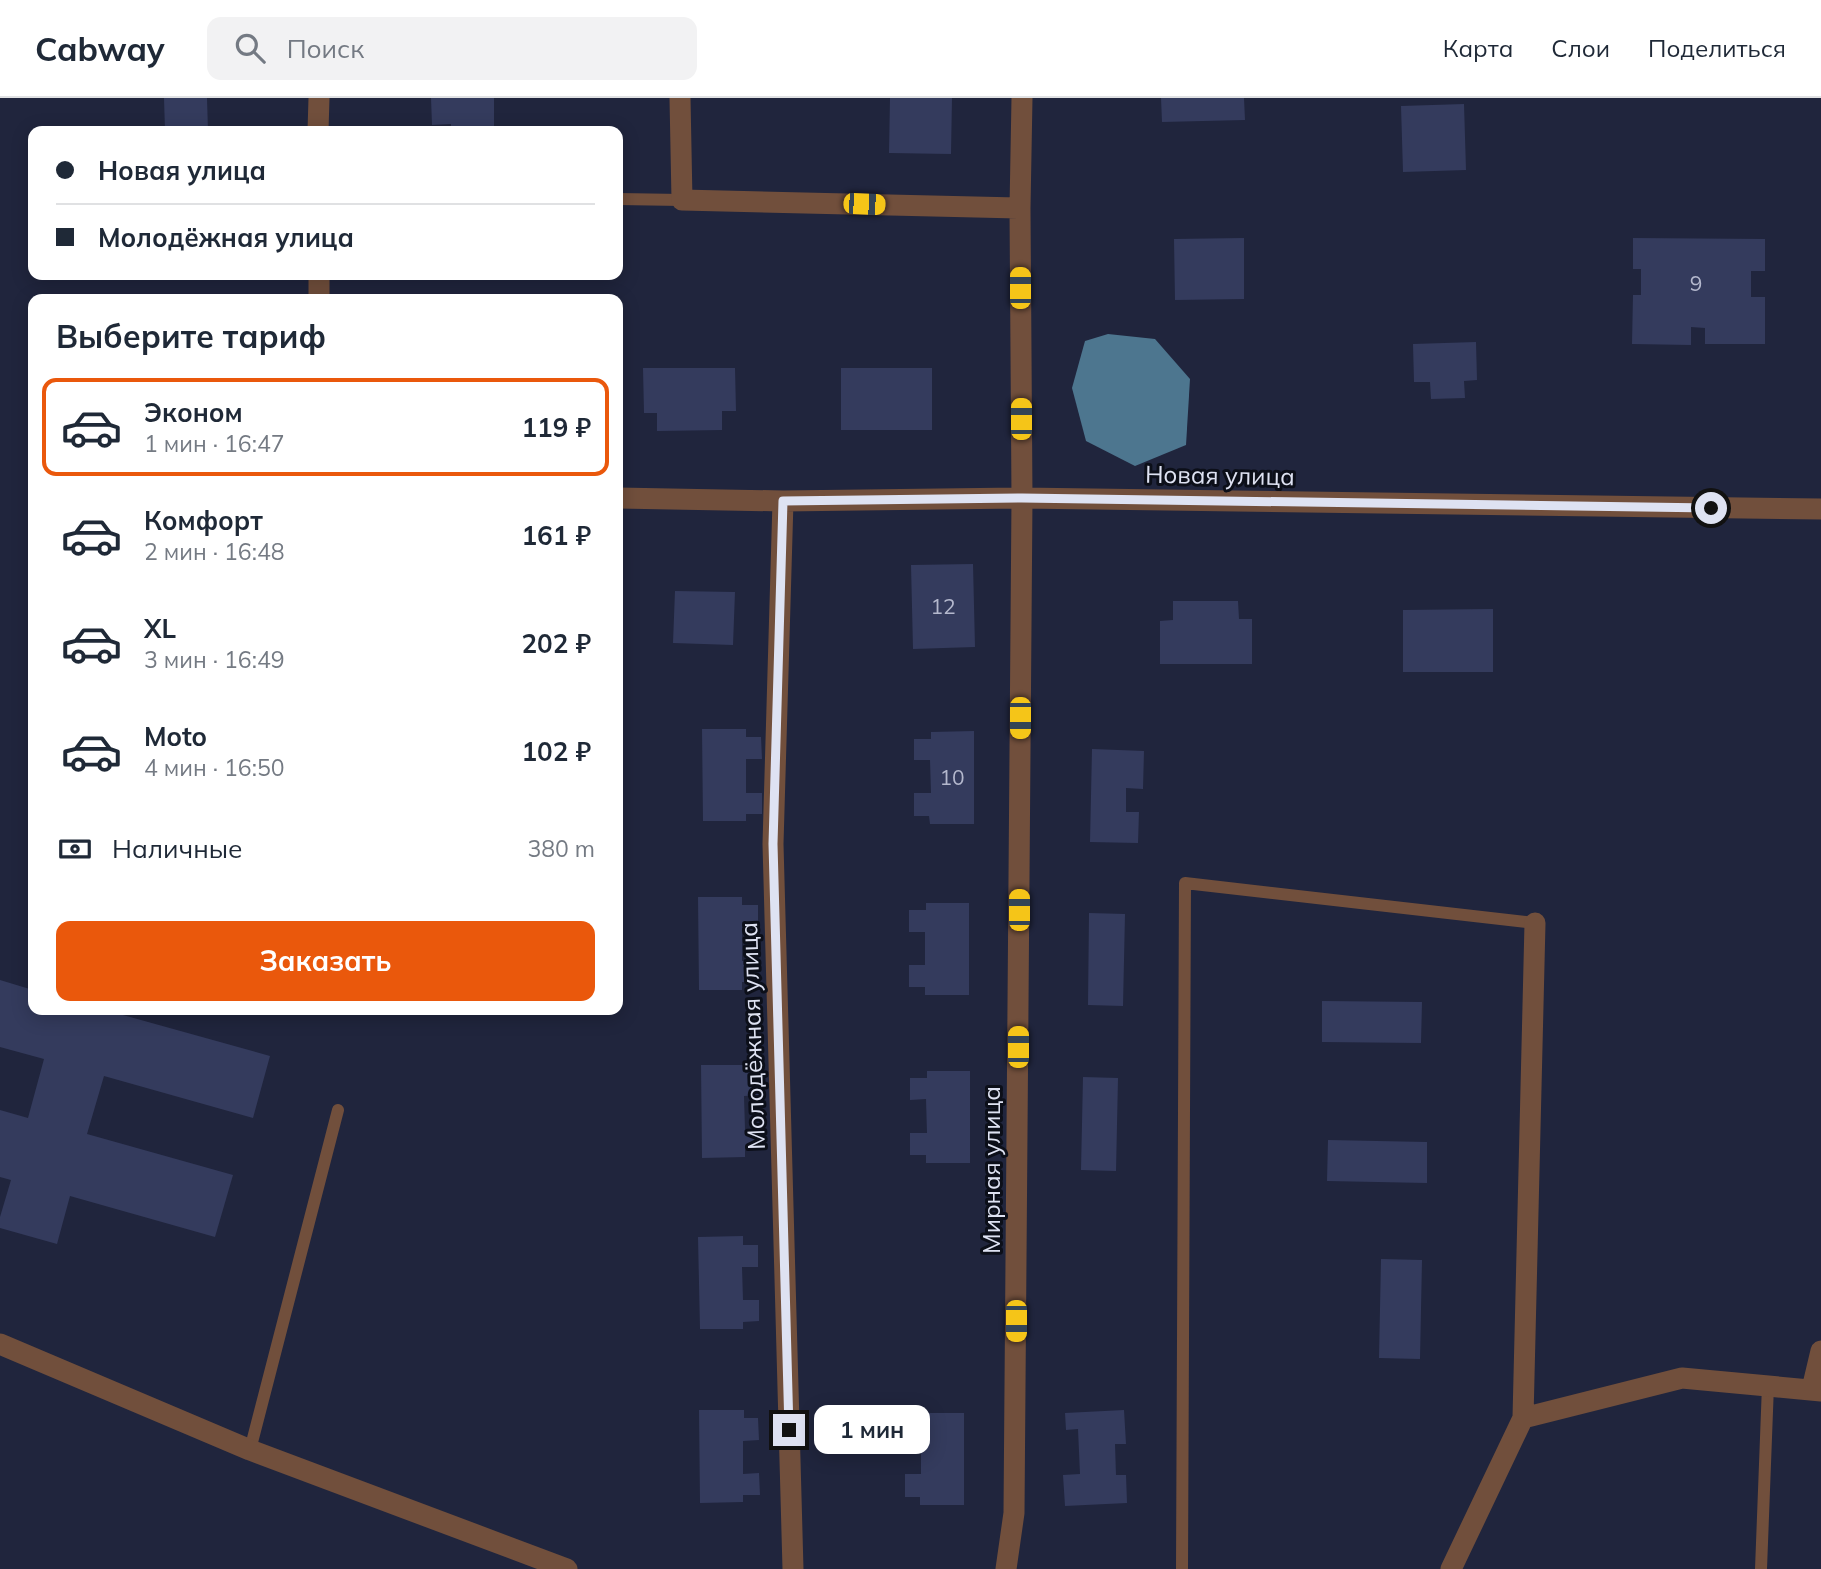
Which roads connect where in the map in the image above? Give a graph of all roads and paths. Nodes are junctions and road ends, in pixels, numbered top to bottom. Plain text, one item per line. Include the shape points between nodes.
1 (318, 98) edge
2 (680, 98) edge
3 (1022, 98) edge
4 (318, 126) edge
5 (623, 199) edge
6 (682, 200) junction
7 (1020, 208) junction
8 (623, 498) edge
9 (1022, 498) junction
10 (783, 501) junction
11 (1821, 509) edge
12 (1535, 923) joint
13 (338, 1110) dead end
14 (0, 1344) edge
15 (1821, 1351) edge
16 (1768, 1385) junction
17 (1817, 1390) edge
18 (1523, 1418) junction
19 (250, 1450) junction
20 (567, 1569) edge
21 (793, 1569) edge
22 (1006, 1569) edge
23 (1182, 1569) edge
24 (1451, 1569) edge
25 (1761, 1569) edge

1 - 4 street
2 - 6 street
3 - 7 street, Мирная улица
5 - 6 lane
6 - 7 street
7 - 9 street, Мирная улица
8 - 10 street, Новая улица
9 - 10 street, Новая улица
9 - 11 street, Новая улица
9 - 22 street, Мирная улица via 1014,1513
10 - 21 street, Молодёжная улица via 773,844
12 - 18 street
12 - 23 lane via 1185,883
13 - 19 lane
14 - 19 street
15 - 17 street
16 - 17 street
16 - 18 street via 1682,1378
16 - 25 lane
18 - 24 street
19 - 20 street

